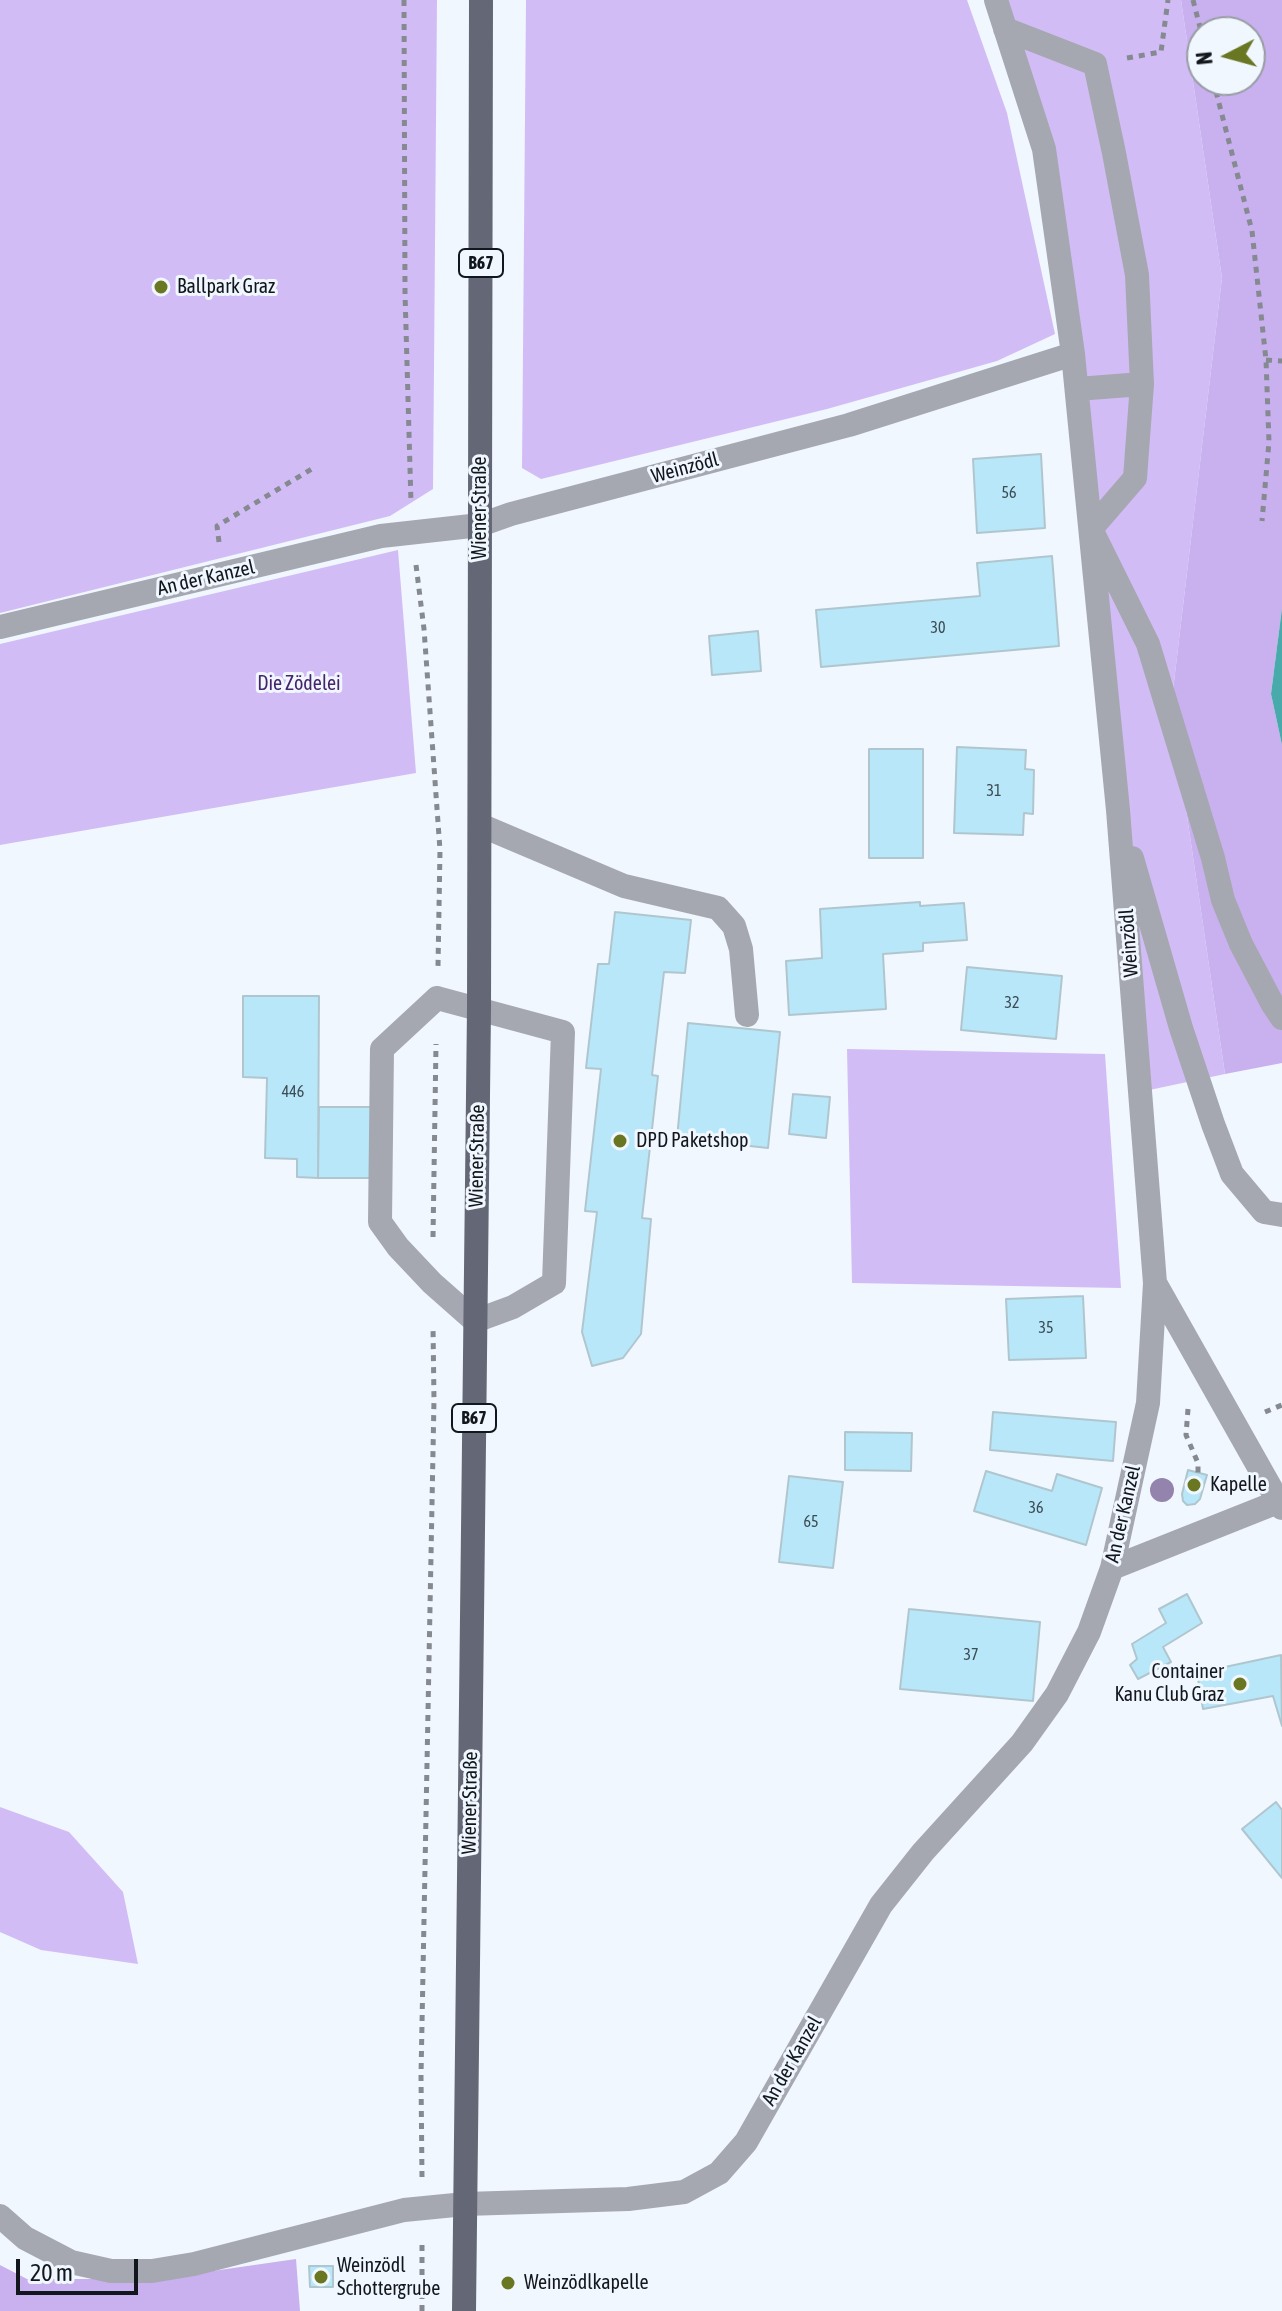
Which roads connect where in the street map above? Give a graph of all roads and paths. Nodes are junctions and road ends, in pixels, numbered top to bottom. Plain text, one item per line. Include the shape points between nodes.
1 (404, 0) edge
2 (481, 0) edge
3 (996, 0) edge
4 (1168, 0) edge
5 (1005, 29) junction
6 (1095, 64) junction
7 (1217, 96) edge
8 (1073, 354) junction
9 (1266, 360) junction
10 (1282, 361) edge
11 (1142, 384) junction
12 (1077, 389) junction
13 (315, 467) dead end
14 (1262, 521) dead end
15 (480, 525) junction
16 (217, 526) dead end
17 (1091, 529) junction
18 (412, 534) junction
19 (0, 627) edge
20 (1118, 810) junction
21 (480, 825) junction
22 (437, 998) junction
23 (479, 1009) junction
24 (747, 1015) dead end
25 (1282, 1018) edge
26 (1282, 1215) edge
27 (432, 1283) junction
28 (1155, 1283) junction
29 (475, 1321) junction
30 (1214, 1390) junction
31 (1282, 1405) edge
32 (1258, 1415) dead end
33 (1198, 1473) dead end
34 (1280, 1505) edge
35 (1112, 1568) junction
36 (465, 2204) junction
37 (422, 2208) junction
38 (0, 2216) edge
39 (422, 2311) edge
40 (464, 2311) edge

1 - 18 path
2 - 15 main road, Wiener Straße / B67
3 - 5 street, Weinzödl
4 - 6 path via 1161,52
5 - 6 street
5 - 8 street, Weinzödl via 1044,149
6 - 11 street via 1137,275
7 - 9 path via 1252,231
8 - 12 street, Weinzödl
8 - 15 street, Weinzödl via 849,425
9 - 10 path
9 - 14 path via 1269,442
11 - 12 street
11 - 17 street via 1135,478
12 - 17 street, Weinzödl
13 - 16 path
15 - 18 street, Weinzödl
15 - 21 main road, Wiener Straße / B67
17 - 20 street, Weinzödl
17 - 25 street via 1148,644 1223,900
18 - 19 street, An der Kanzel via 381,536
18 - 22 path via 440,850
20 - 26 street via 1181,1028 1232,1174 1264,1212
20 - 28 street, Weinzödl
21 - 23 main road, Wiener Straße / B67
21 - 24 street via 624,886 718,908 734,926 741,949
22 - 23 street
22 - 27 path
22 - 27 street via 382,1049 380,1222
23 - 29 main road, Wiener Straße / B67
23 - 29 street via 563,1032 554,1283
27 - 29 street
27 - 37 path
28 - 30 street, Weinzödl
28 - 35 street, An der Kanzel via 1148,1403
29 - 36 main road, Wiener Straße / B67
30 - 33 path via 1188,1406 1186,1435
30 - 34 street, Weinzödl
31 - 32 path
34 - 35 street, Weinzödl
35 - 36 street, An der Kanzel via 1089,1632 1057,1694 1022,1743 881,1905 746,2142 719,2173 684,2192 628,2199
36 - 37 street, An der Kanzel
36 - 40 main road, Wiener Straße / B67
37 - 38 street, An der Kanzel via 152,2271 111,2271 71,2262 25,2238
37 - 39 path

